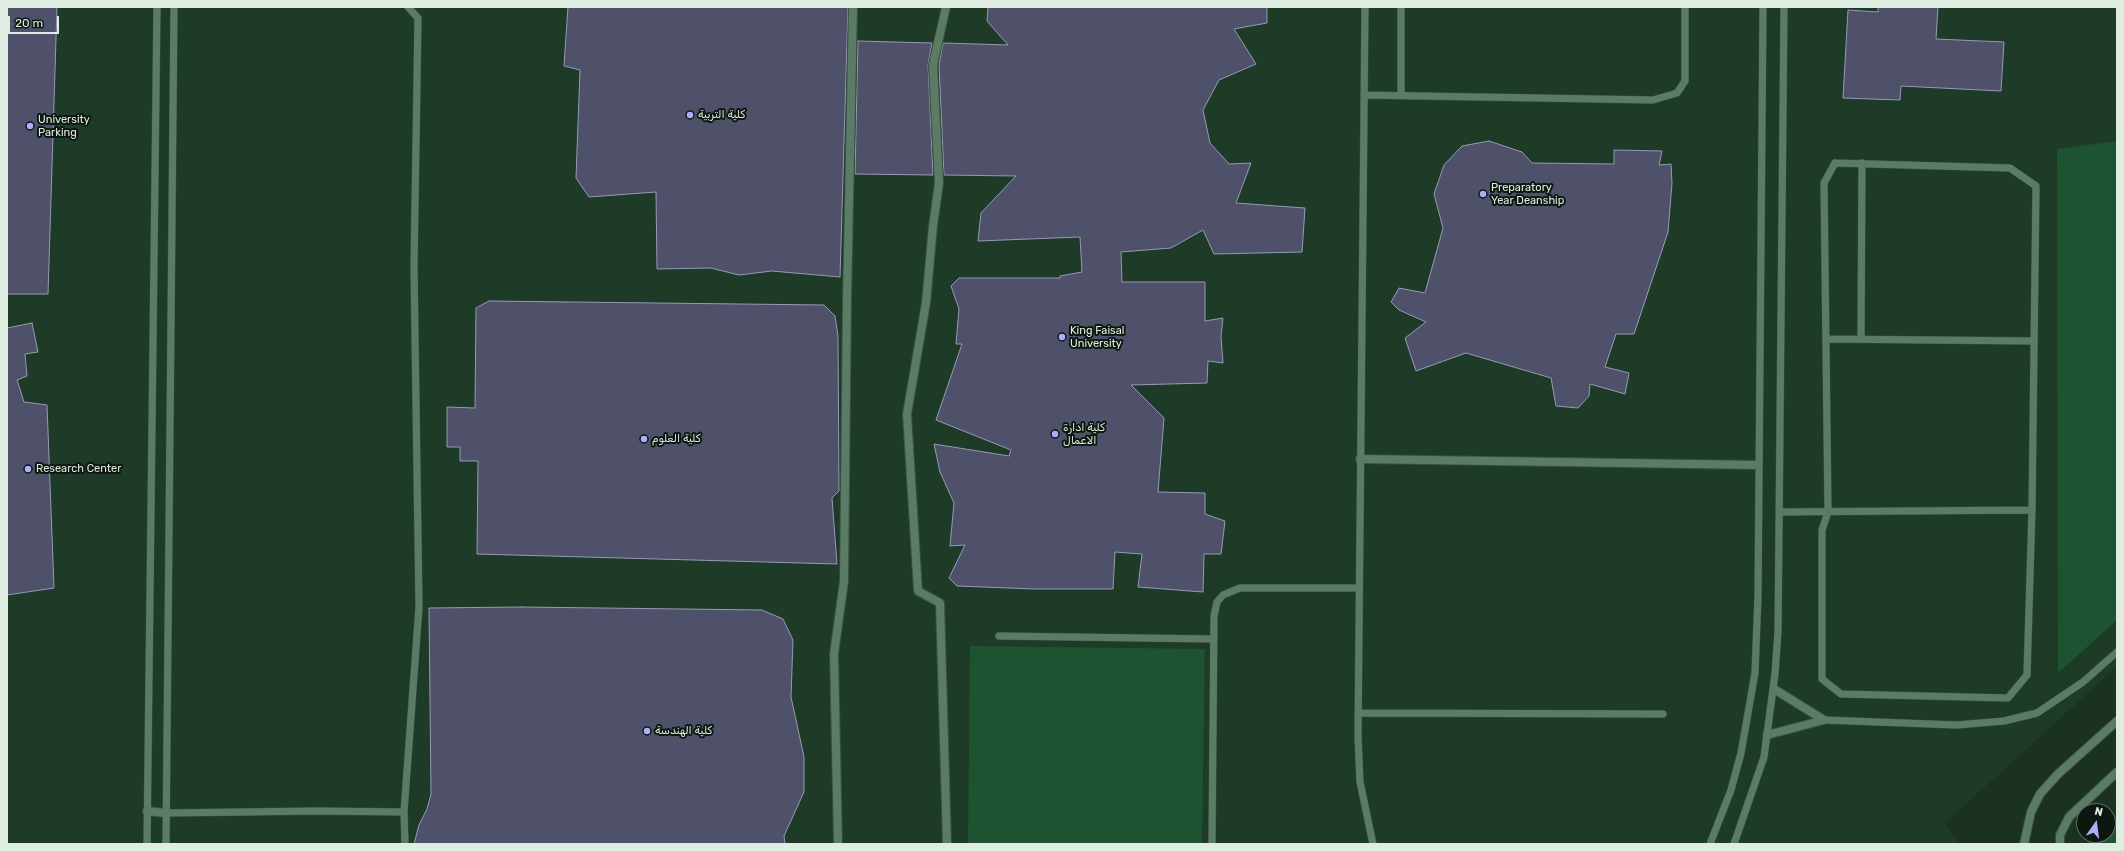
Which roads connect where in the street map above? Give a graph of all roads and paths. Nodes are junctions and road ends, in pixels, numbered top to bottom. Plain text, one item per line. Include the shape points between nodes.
1 (157, 7) edge
2 (174, 7) edge
3 (408, 7) edge
4 (853, 7) edge
5 (946, 7) edge
6 (1365, 7) edge
7 (1401, 7) edge
8 (1685, 7) edge
9 (1763, 7) edge
10 (1784, 7) edge
11 (1364, 95) junction
12 (1401, 96) junction
13 (1862, 164) junction
14 (1826, 339) junction
15 (1861, 339) junction
16 (2034, 340) junction
17 (1360, 458) junction
18 (1758, 465) junction
19 (2032, 510) junction
20 (1780, 512) junction
21 (1828, 512) junction
22 (1359, 588) junction
23 (999, 636) dead end
24 (1214, 639) junction
25 (2117, 652) edge
26 (1774, 689) junction
27 (1358, 712) junction
28 (1663, 714) dead end
29 (1824, 720) junction
30 (2117, 721) edge
31 (1767, 735) junction
32 (2117, 772) edge
33 (147, 811) junction
34 (404, 812) junction
35 (166, 813) junction
36 (147, 844) edge
37 (166, 844) edge
38 (405, 844) edge
39 (838, 844) edge
40 (947, 844) edge
41 (1212, 844) edge
42 (1373, 844) edge
43 (1710, 844) edge
44 (1734, 844) edge
45 (2024, 844) edge
46 (2060, 844) edge

1 - 33 lane
2 - 35 lane
3 - 34 lane via 418,18 414,267 419,607
4 - 39 street via 844,582 834,654
5 - 40 street via 933,65 939,183 926,303 907,414 918,591 940,604
6 - 11 lane
7 - 12 lane
8 - 12 lane via 1685,81 1677,93 1653,100
9 - 18 lane
10 - 20 lane
11 - 12 lane
11 - 17 lane
13 - 14 lane via 1835,163 1824,183
13 - 15 lane
13 - 16 lane via 2010,168 2036,186
14 - 15 lane
14 - 21 lane
15 - 16 lane
16 - 19 lane
17 - 18 street
17 - 22 lane
18 - 43 lane via 1755,673 1741,754 1731,790
19 - 21 lane
19 - 21 lane via 2027,675 2008,698 1840,694 1822,679 1822,530
20 - 21 lane
20 - 26 lane via 1780,596
22 - 24 lane via 1240,588 1223,594 1217,602
22 - 27 lane
23 - 24 lane
24 - 41 lane
25 - 29 lane via 2083,682 2037,713 2011,720 1957,725
26 - 29 street
26 - 31 lane
27 - 28 lane
27 - 42 lane via 1360,782
29 - 31 street
30 - 45 street via 2058,774 2040,794 2031,812
31 - 44 lane via 1764,757
32 - 46 street via 2069,816 2060,835
33 - 35 street
33 - 36 lane
34 - 35 lane
34 - 38 lane
35 - 37 lane

